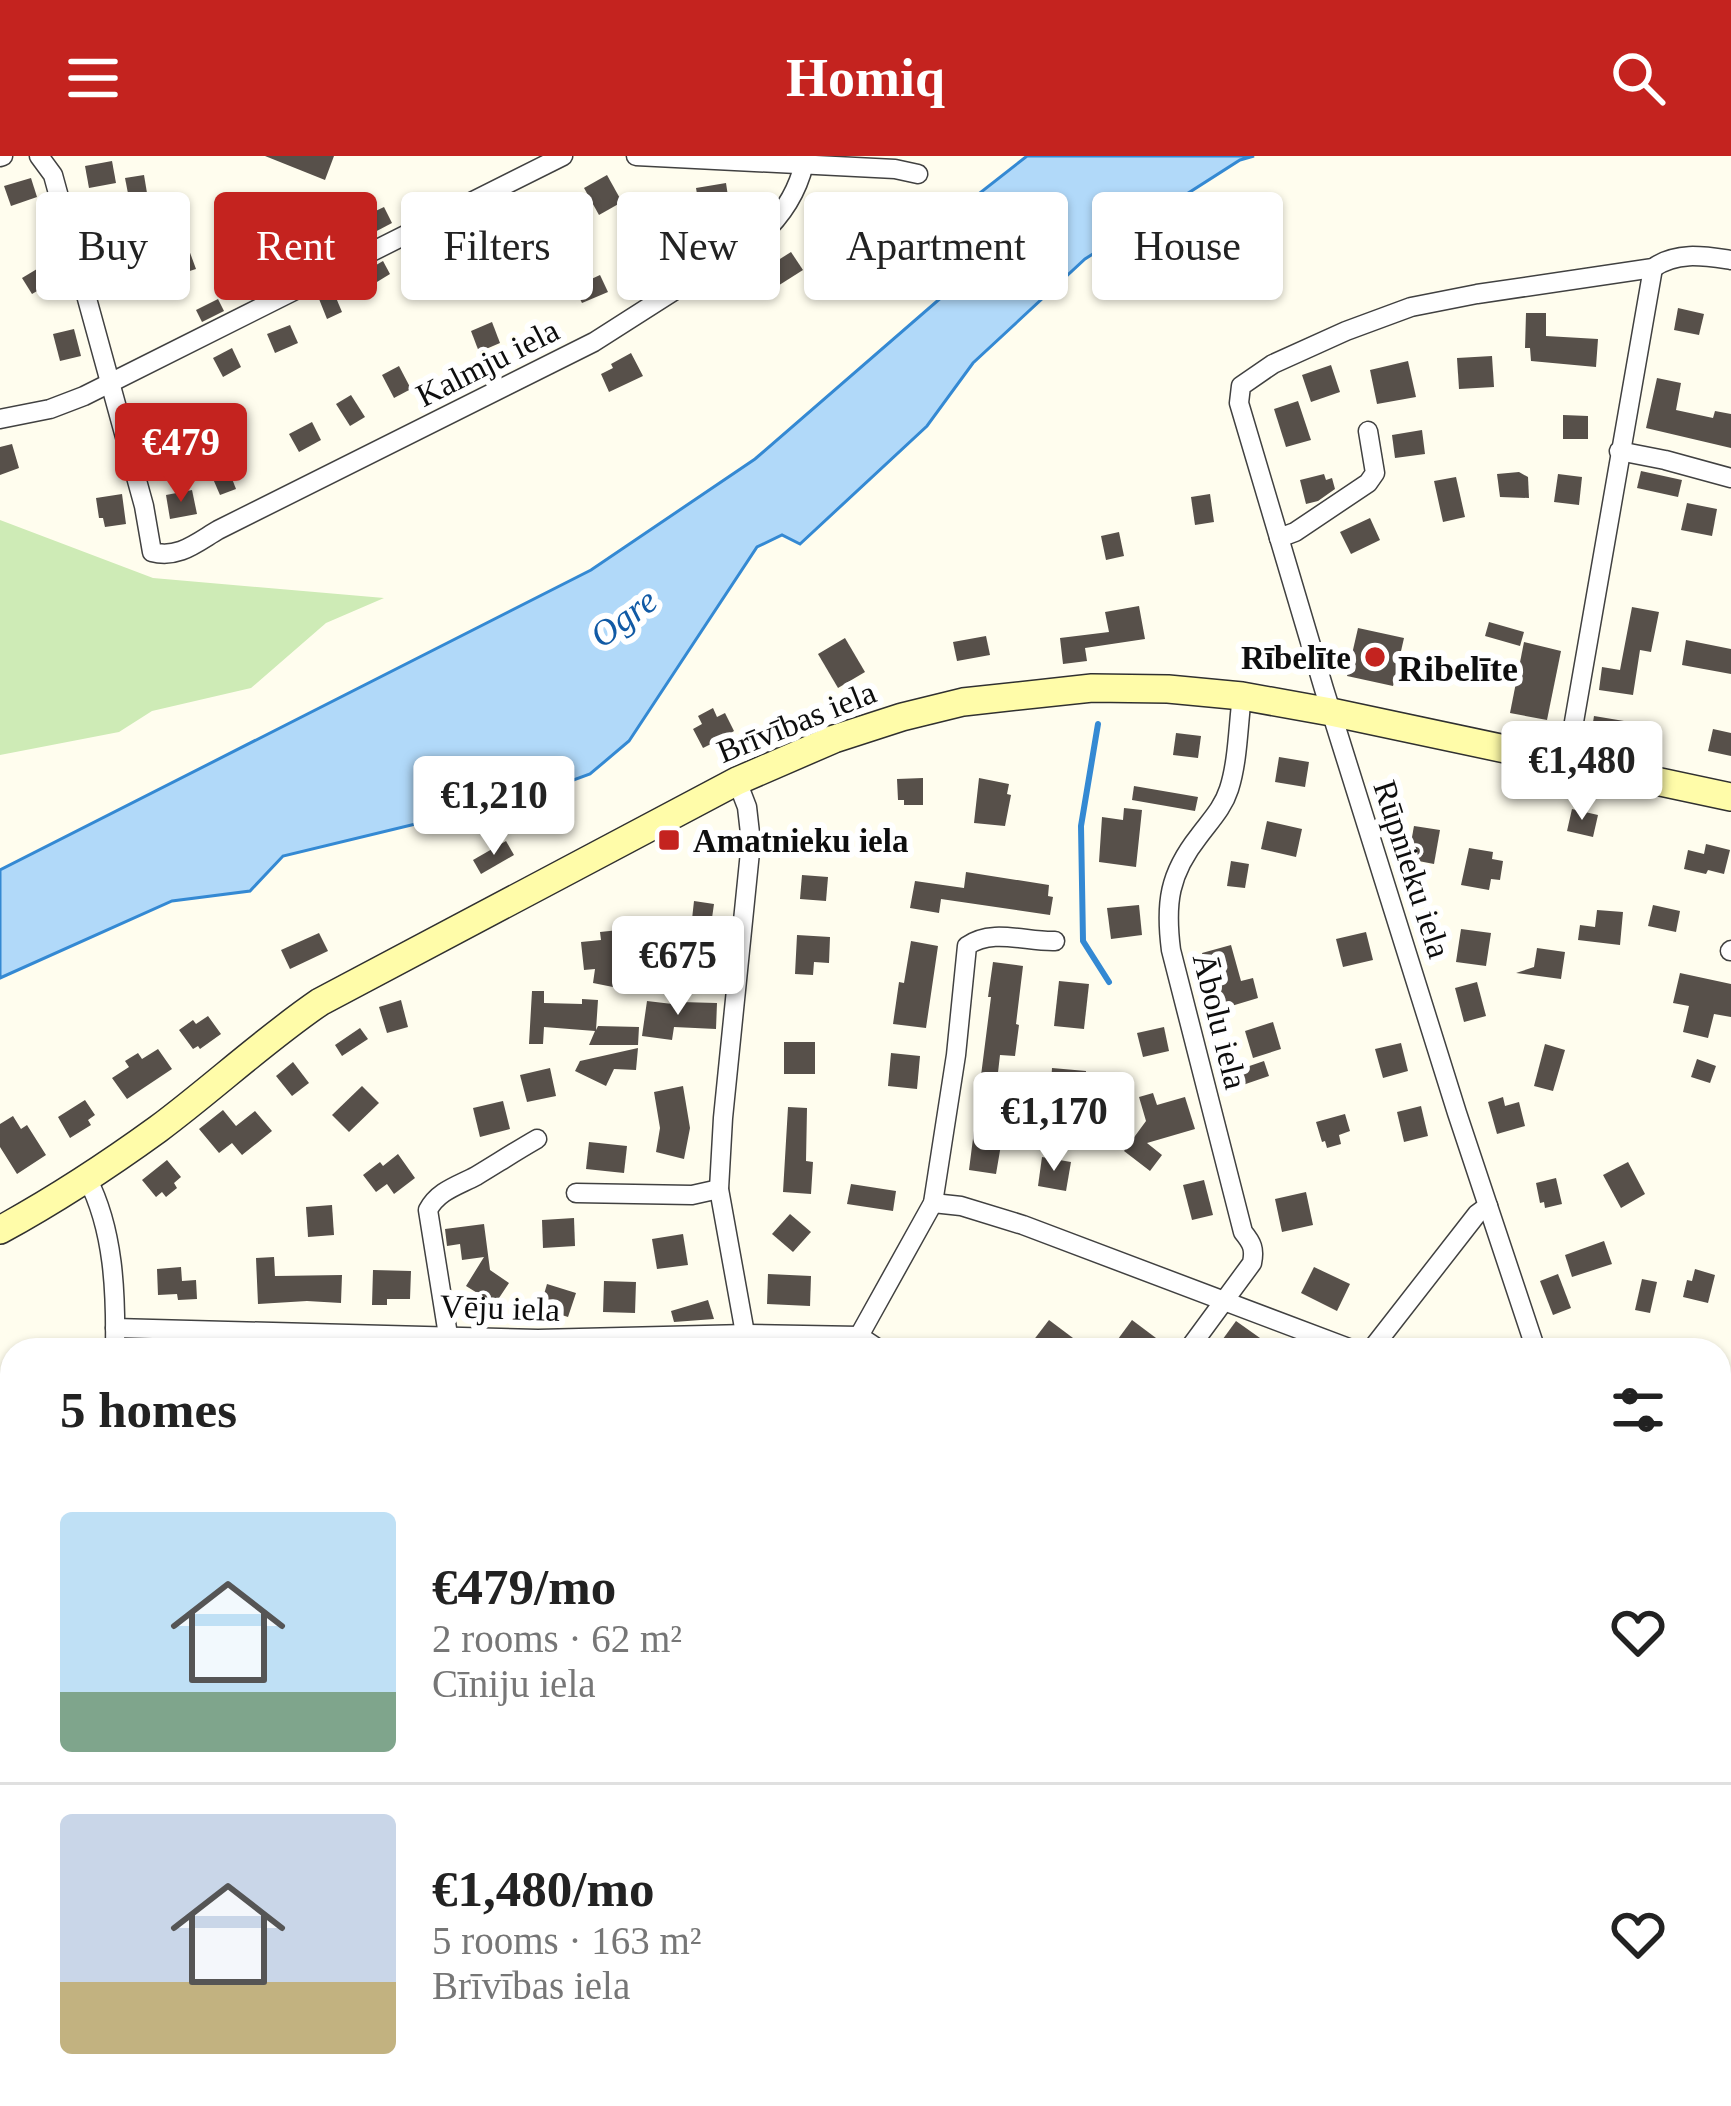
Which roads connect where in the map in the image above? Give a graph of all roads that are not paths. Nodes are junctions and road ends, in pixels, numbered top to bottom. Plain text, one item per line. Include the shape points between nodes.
1 (39, 156) edge
2 (563, 156) edge
3 (636, 156) edge
4 (826, 161) edge
5 (803, 164) junction
6 (918, 174) dead end
7 (1731, 260) edge
8 (1653, 268) junction
9 (110, 382) junction
10 (0, 419) edge
11 (1368, 431) dead end
12 (1619, 451) junction
13 (1731, 478) edge
14 (1279, 538) junction
15 (1242, 697) junction
16 (1331, 712) junction
17 (1567, 762) junction
18 (737, 782) junction
19 (1731, 797) edge
20 (1055, 941) dead end
21 (537, 1139) dead end
22 (87, 1178) junction
23 (719, 1189) junction
24 (576, 1193) dead end
25 (934, 1203) junction
26 (1488, 1206) junction
27 (0, 1230) edge
28 (1223, 1300) junction
29 (115, 1328) junction
30 (448, 1335) junction
31 (859, 1336) junction
32 (115, 1338) edge
33 (574, 1338) edge
34 (746, 1338) edge
35 (822, 1338) edge
36 (862, 1338) edge
37 (1196, 1338) edge
38 (1323, 1338) edge
39 (1380, 1338) edge
40 (1532, 1338) edge

1 - 9 street via 53,175
2 - 9 street
3 - 5 street
4 - 5 street
4 - 6 street
5 - 9 street, Kalmju iela via 778,220 760,236 593,342 178,554 152,552
7 - 8 street via 1696,255
8 - 12 street
8 - 14 street, Rūpnieku iela via 1411,307 1257,373 1240,386 1239,403
9 - 10 street via 50,409
11 - 14 street via 1375,472 1368,483
12 - 13 street
12 - 17 street
14 - 16 street, Rūpnieku iela
15 - 16 main road, Brīvības iela
15 - 18 main road, Brīvības iela via 1092,688 963,703 852,732
15 - 28 street, Ābolu iela via 1230,787 1174,874 1168,922 1254,1252
16 - 17 main road, Brīvības iela
16 - 26 street, Rūpnieku iela
17 - 19 main road, Brīvības iela
18 - 22 main road, Brīvības iela via 320,1002
18 - 23 street via 751,842
20 - 25 street via 987,937 967,946
21 - 30 street via 430,1204
22 - 27 main road, Brīvības iela
22 - 29 street via 110,1249
23 - 24 street
23 - 34 street
25 - 28 street via 1023,1225
25 - 31 street
26 - 39 street
26 - 40 street, Rūpnieku iela
28 - 37 street, Ābolu iela
28 - 38 street
29 - 30 street, Vēju iela
29 - 32 street
30 - 33 street, Vēju iela
31 - 35 street, Vēju iela
31 - 36 street

